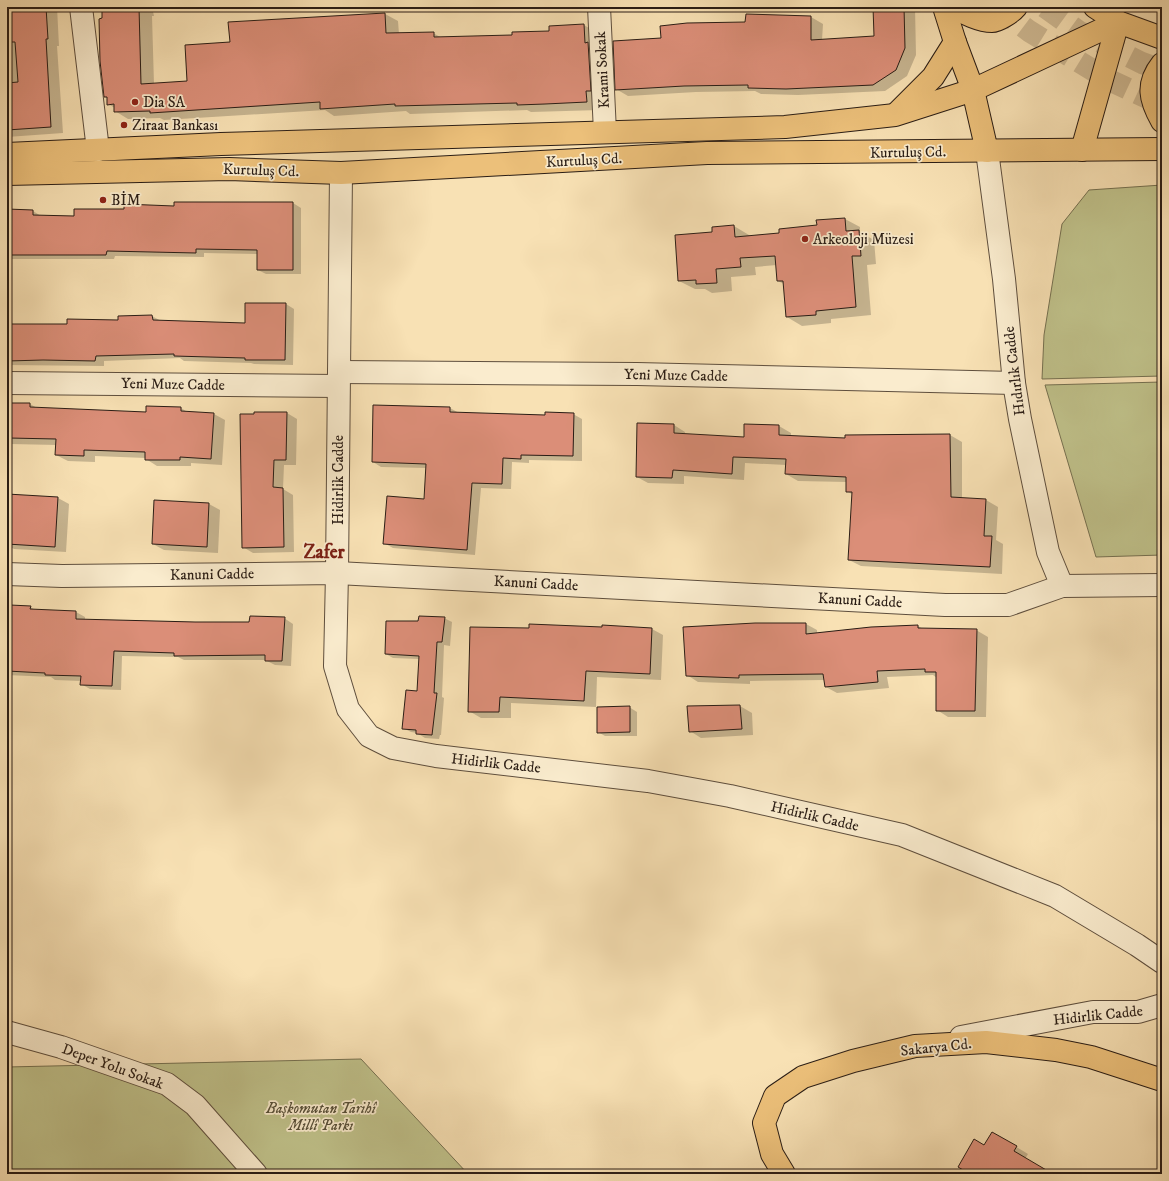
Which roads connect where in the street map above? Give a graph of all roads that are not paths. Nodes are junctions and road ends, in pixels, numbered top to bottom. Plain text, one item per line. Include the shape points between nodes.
1 (81, 7) edge
2 (599, 7) edge
3 (944, 7) edge
4 (954, 7) edge
5 (1016, 7) edge
6 (1095, 7) edge
7 (1118, 22) junction
8 (1162, 38) edge
9 (955, 42) junction
10 (1162, 64) edge
11 (973, 90) junction
12 (895, 115) junction
13 (1162, 121) edge
14 (605, 132) junction
15 (1162, 149) edge
16 (98, 150) junction
17 (1082, 150) junction
18 (987, 151) junction
19 (7, 154) edge
20 (341, 173) junction
21 (7, 174) edge
22 (339, 379) junction
23 (7, 382) edge
24 (1014, 383) junction
25 (337, 573) junction
26 (7, 574) edge
27 (1162, 585) edge
28 (1062, 586) junction
29 (1162, 962) edge
30 (1162, 1005) edge
31 (7, 1032) edge
32 (915, 1046) junction
33 (1162, 1080) edge
34 (256, 1174) edge
35 (784, 1174) edge

1 - 16 street
2 - 14 street, Krami Sokak
3 - 9 main road
4 - 5 main road via 966,15 993,21 1012,12
6 - 7 main road
7 - 8 main road
7 - 11 main road, Kurtuluş Cd.
7 - 17 main road
9 - 11 main road
9 - 12 main road via 933,77
10 - 13 main road via 1156,71 1151,99
11 - 12 main road, Kurtuluş Cd.
11 - 18 main road
12 - 14 main road, Kurtuluş Cd. via 786,127
14 - 16 main road, Kurtuluş Cd. via 228,143
15 - 17 main road, Kurtuluş Cd.
16 - 19 main road, Kurtuluş Cd.
17 - 18 main road, Kurtuluş Cd.
18 - 20 main road, Kurtuluş Cd. via 707,153
18 - 24 street, Hıdırlık Cadde via 1004,279
20 - 21 main road, Kurtuluş Cd. via 229,169
20 - 22 street, Hidirlik Cadde
22 - 23 street, Yeni Muze Cadde
22 - 24 street, Yeni Muze Cadde via 637,374
22 - 25 street, Hidirlik Cadde
24 - 28 street, Hıdırlık Cadde via 1048,552
25 - 26 street, Kanuni Cadde via 62,576
25 - 28 street, Kanuni Cadde via 945,605 1008,605
25 - 29 street, Hidirlik Cadde via 335,666 348,709 369,736 393,748 436,756 648,781 730,796 902,836 1055,896
27 - 28 street, Kanuni Cadde
30 - 32 street, Hidirlik Cadde via 1138,1012 1092,1012
31 - 34 street, Deper Yolu Sokak via 61,1047 167,1084 195,1105
32 - 33 main road, Sakarya Cd. via 986,1042 1056,1050 1091,1057
32 - 35 main road, Sakarya Cd. via 853,1061 803,1077 775,1096 764,1123 772,1154

